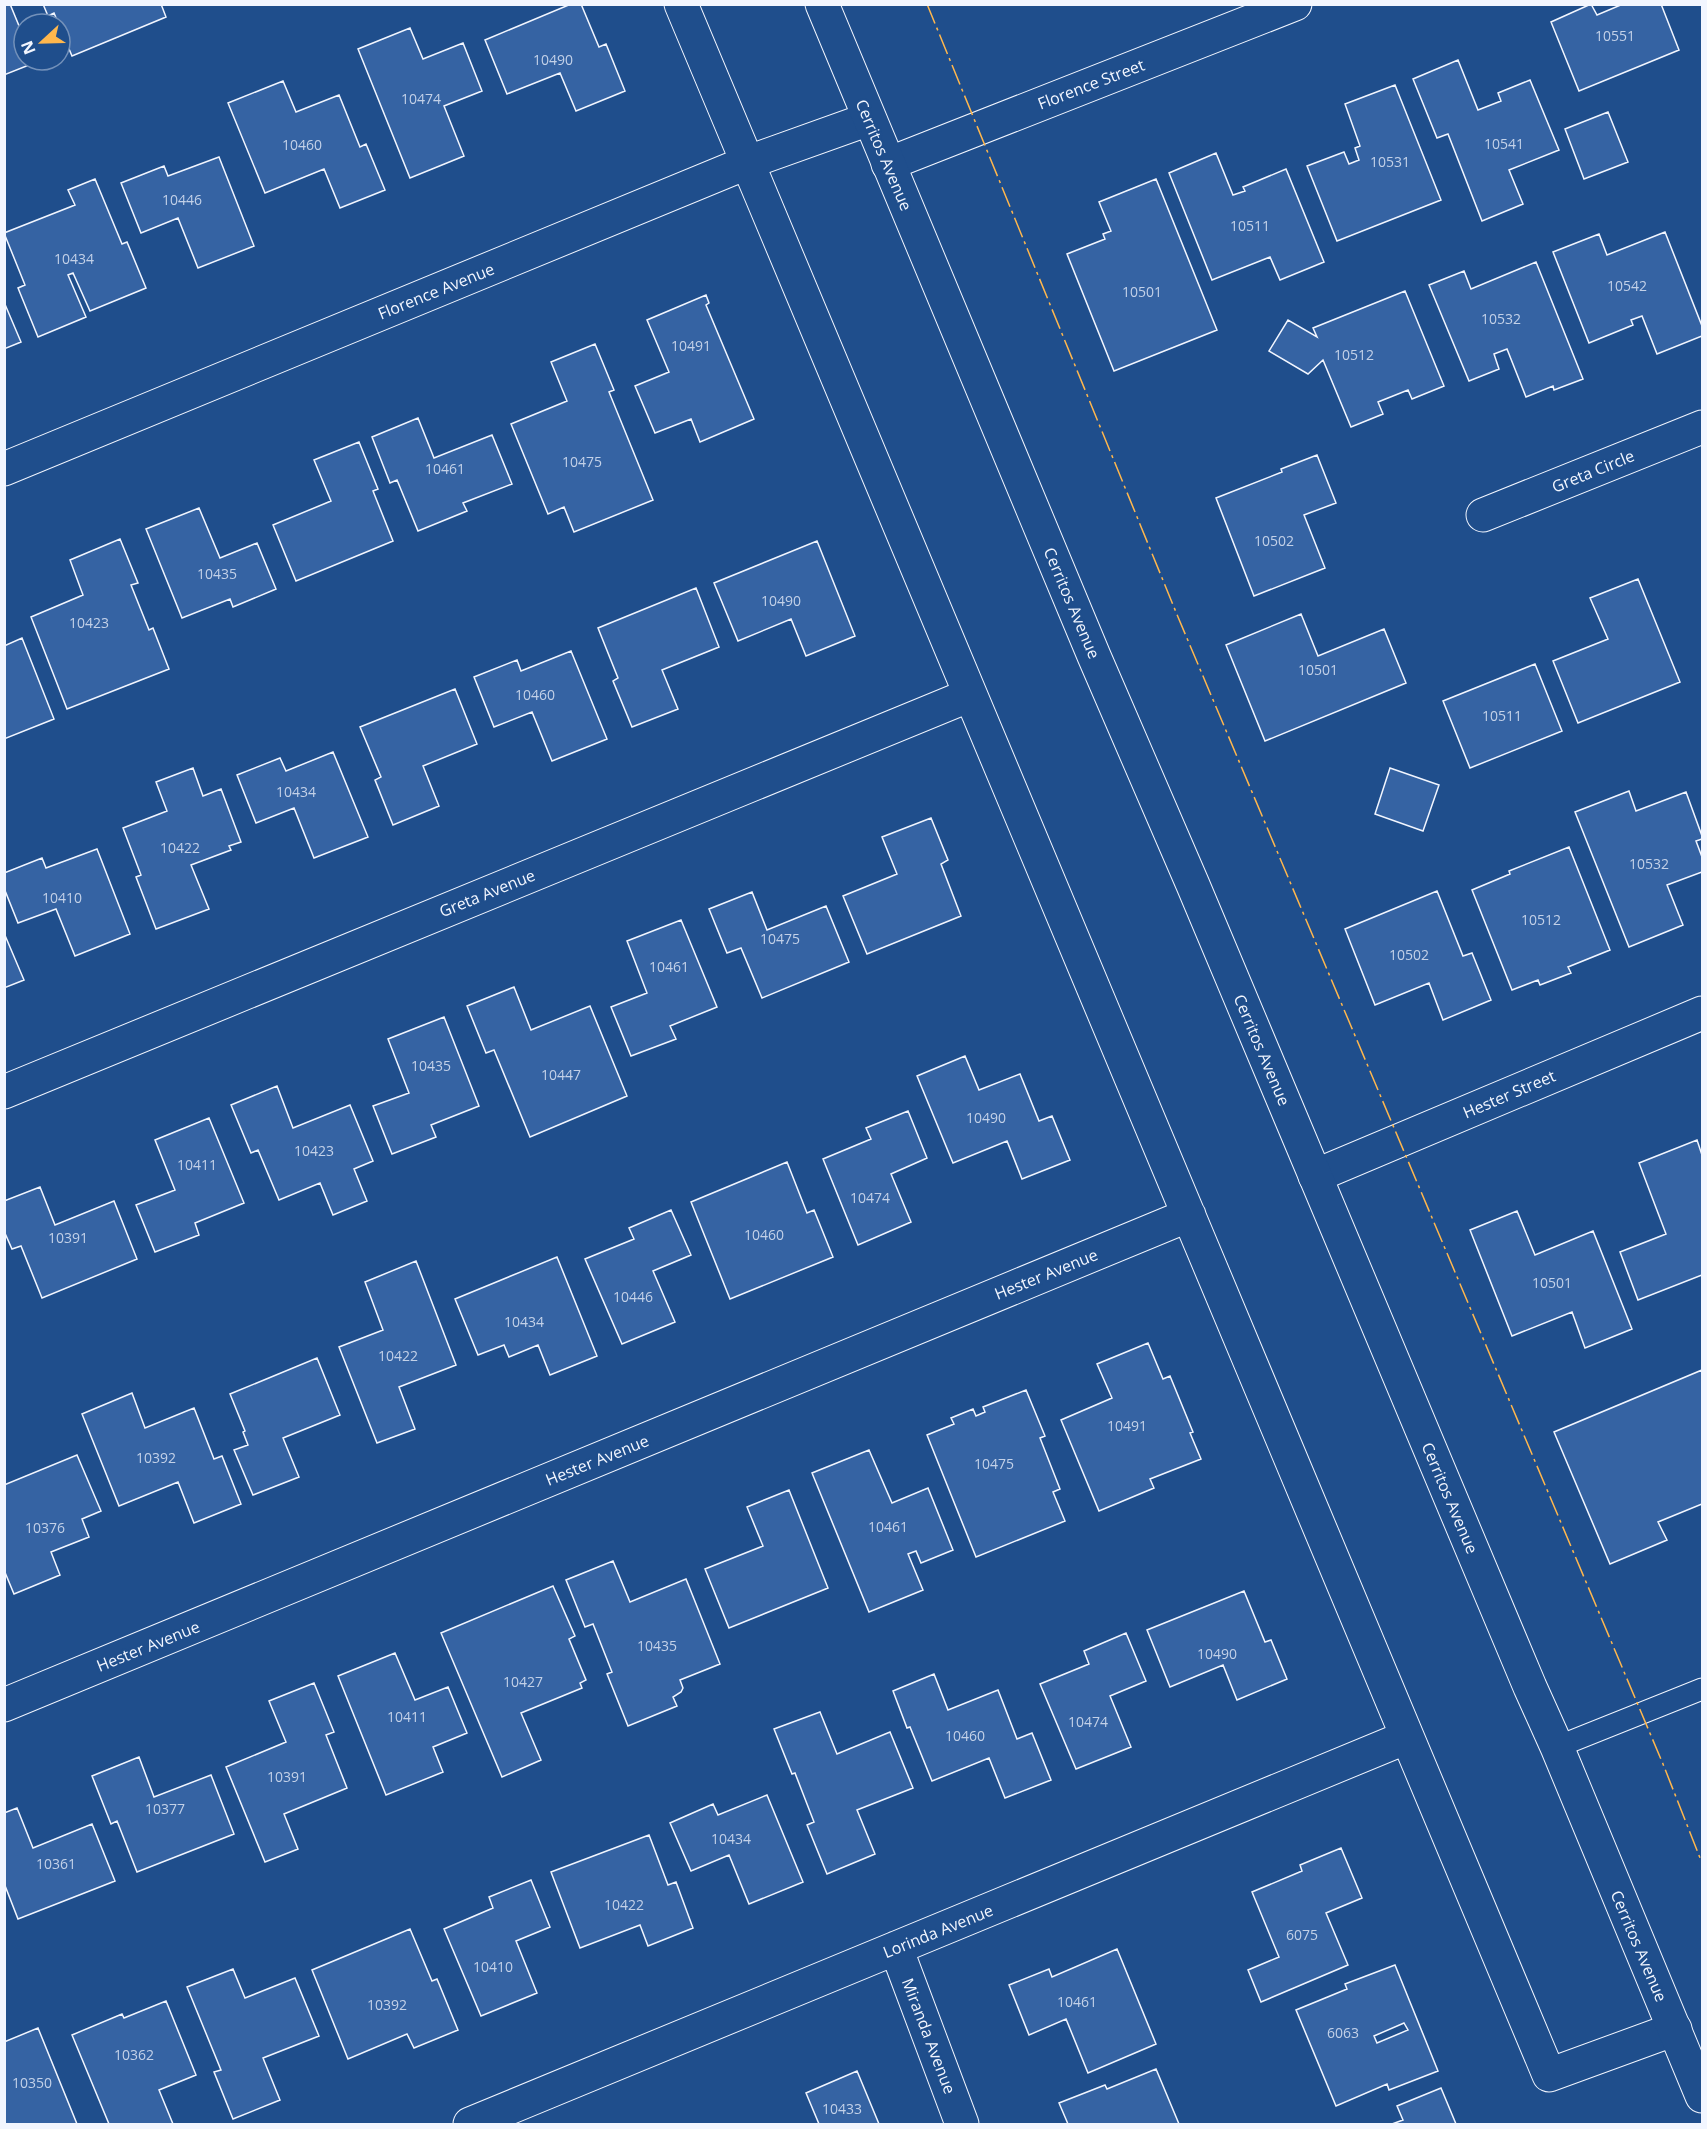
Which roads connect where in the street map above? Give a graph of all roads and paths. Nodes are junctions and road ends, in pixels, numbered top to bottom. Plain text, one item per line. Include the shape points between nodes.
1 (681, 4) edge
2 (822, 4) edge
3 (1295, 4) edge
4 (869, 119) junction
5 (746, 163) junction
6 (888, 164) junction
7 (1702, 427) edge
8 (4, 470) edge
9 (1483, 515) dead end
10 (970, 694) junction
11 (1702, 1012) edge
12 (4, 1092) edge
13 (1315, 1176) junction
14 (1189, 1215) junction
15 (1702, 1689) edge
16 (4, 1705) edge
17 (1407, 1737) junction
18 (1557, 1747) junction
19 (896, 1948) junction
20 (1675, 2029) junction
21 (1702, 2096) edge
22 (470, 2124) edge
23 (962, 2124) edge

1 - 5 street
2 - 4 street, Cerritos Avenue
3 - 6 street, Florence Street
4 - 5 street, Florence Avenue
4 - 6 street, Cerritos Avenue
5 - 8 street, Florence Avenue
5 - 10 street
6 - 13 street, Cerritos Avenue
7 - 9 street, Greta Circle
10 - 12 street, Greta Avenue
10 - 14 street
11 - 13 street, Hester Street
13 - 18 street, Cerritos Avenue
14 - 16 street, Hester Avenue
14 - 17 street
15 - 18 lane
17 - 19 street, Lorinda Avenue
17 - 20 street via 1549,2075
18 - 20 street, Cerritos Avenue
19 - 22 street, Lorinda Avenue
19 - 23 street, Miranda Avenue
20 - 21 street, Cerritos Avenue

